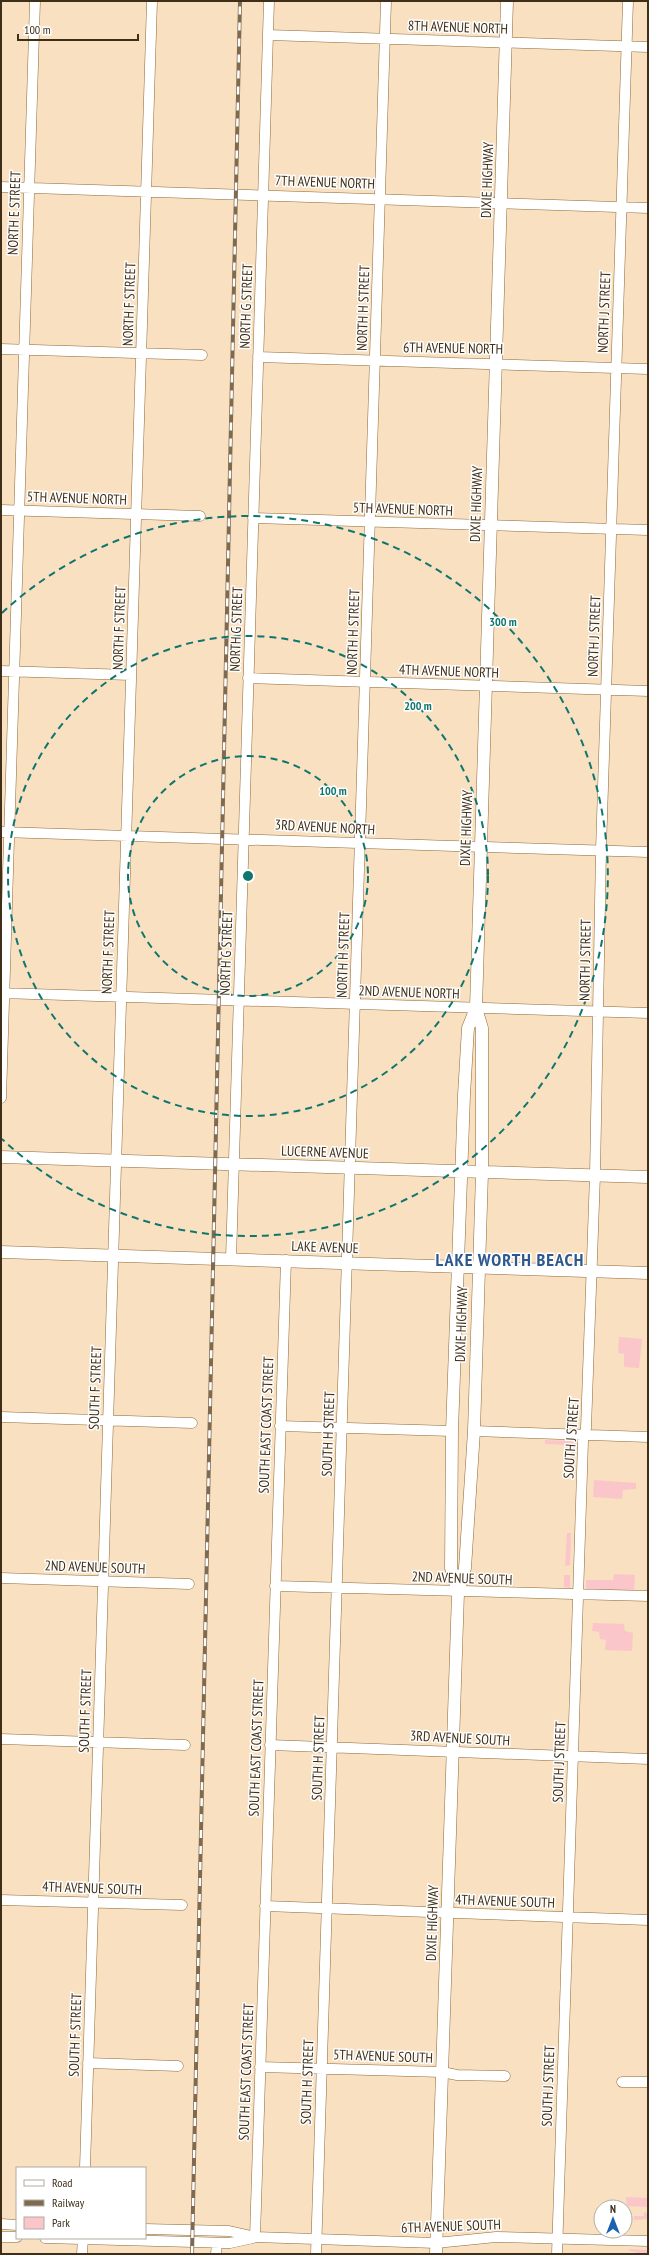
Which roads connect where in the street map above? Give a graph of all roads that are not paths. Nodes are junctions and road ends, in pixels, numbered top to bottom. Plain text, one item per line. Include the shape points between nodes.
1 (35, 1) edge
2 (152, 1) edge
3 (269, 1) edge
4 (386, 1) edge
5 (507, 1) edge
6 (628, 1) edge
7 (268, 35) junction
8 (385, 39) junction
9 (506, 43) junction
10 (626, 46) junction
11 (648, 47) edge
12 (1, 187) edge
13 (29, 187) junction
14 (146, 191) junction
15 (263, 195) junction
16 (380, 198) junction
17 (501, 203) junction
18 (621, 206) junction
19 (648, 208) edge
20 (1, 349) edge
21 (24, 350) junction
22 (141, 353) junction
23 (202, 355) dead end
24 (258, 357) junction
25 (375, 360) junction
26 (496, 363) junction
27 (616, 368) junction
28 (648, 369) edge
29 (1, 510) edge
30 (19, 510) junction
31 (136, 514) junction
32 (200, 516) dead end
33 (253, 518) junction
34 (370, 521) junction
35 (491, 526) junction
36 (611, 529) junction
37 (648, 530) edge
38 (1, 671) edge
39 (14, 671) junction
40 (131, 675) junction
41 (248, 678) junction
42 (365, 682) junction
43 (486, 686) junction
44 (606, 690) junction
45 (648, 691) edge
46 (5, 832) edge
47 (126, 835) junction
48 (243, 838) junction
49 (360, 842) junction
50 (480, 847) junction
51 (601, 850) junction
52 (648, 852) edge
53 (3, 993) edge
54 (121, 996) junction
55 (238, 999) junction
56 (355, 1004) junction
57 (476, 1008) junction
58 (598, 1011) junction
59 (648, 1013) edge
60 (1, 1098) edge
61 (1, 1157) edge
62 (116, 1161) junction
63 (233, 1164) junction
64 (350, 1168) junction
65 (460, 1172) junction
66 (482, 1173) junction
67 (595, 1175) junction
68 (648, 1177) edge
69 (1, 1252) edge
70 (113, 1256) junction
71 (231, 1259) junction
72 (286, 1260) junction
73 (347, 1263) junction
74 (457, 1267) junction
75 (478, 1268) junction
76 (592, 1271) junction
77 (648, 1273) edge
78 (1, 1417) edge
79 (108, 1420) junction
80 (192, 1423) dead end
81 (280, 1426) junction
82 (342, 1428) junction
83 (452, 1431) junction
84 (474, 1431) junction
85 (584, 1435) junction
86 (648, 1437) edge
87 (1, 1578) edge
88 (103, 1581) junction
89 (189, 1584) dead end
90 (275, 1586) junction
91 (337, 1588) junction
92 (458, 1593) junction
93 (578, 1595) junction
94 (648, 1596) edge
95 (1, 1739) edge
96 (98, 1742) junction
97 (185, 1745) dead end
98 (270, 1745) junction
99 (332, 1747) junction
100 (452, 1752) junction
101 (573, 1756) junction
102 (648, 1759) edge
103 (1, 1900) edge
104 (93, 1902) junction
105 (182, 1905) dead end
106 (265, 1906) junction
107 (327, 1908) junction
108 (448, 1913) junction
109 (568, 1917) junction
110 (648, 1920) edge
111 (88, 2064) junction
112 (178, 2066) dead end
113 (260, 2067) junction
114 (322, 2068) junction
115 (442, 2072) junction
116 (505, 2076) dead end
117 (622, 2082) dead end
118 (648, 2082) edge
119 (85, 2167) edge
120 (1, 2224) edge
121 (16, 2225) edge
122 (146, 2229) edge
123 (1, 2237) edge
124 (16, 2237) edge
125 (255, 2237) junction
126 (557, 2238) junction
127 (83, 2239) edge
128 (316, 2239) junction
129 (648, 2241) edge
130 (217, 2243) junction
131 (436, 2248) edge
132 (82, 2254) edge
133 (216, 2254) edge
134 (316, 2254) edge
135 (557, 2254) edge

1 - 13 street, NORTH E STREET
2 - 14 street, NORTH F STREET
3 - 7 street, NORTH G STREET
4 - 8 street, NORTH H STREET
5 - 9 main road, DIXIE HIGHWAY
6 - 10 street, NORTH J STREET
7 - 8 street, 8TH AVENUE NORTH
7 - 15 street, NORTH G STREET
8 - 9 street, 8TH AVENUE NORTH
8 - 16 street, NORTH H STREET
9 - 10 street, 8TH AVENUE NORTH
9 - 17 main road, DIXIE HIGHWAY
10 - 11 street, 8TH AVENUE NORTH
10 - 18 street, NORTH J STREET
12 - 13 street, 7TH AVENUE NORTH
13 - 14 street, 7TH AVENUE NORTH
13 - 21 street, NORTH E STREET
14 - 15 street, 7TH AVENUE NORTH
14 - 22 street, NORTH F STREET
15 - 16 street, 7TH AVENUE NORTH
15 - 24 street, NORTH G STREET
16 - 17 street, 7TH AVENUE NORTH
16 - 25 street, NORTH H STREET
17 - 18 street, 7TH AVENUE NORTH
17 - 26 main road, DIXIE HIGHWAY
18 - 19 street, 7TH AVENUE NORTH
18 - 27 street, NORTH J STREET
20 - 21 street
21 - 22 street
21 - 30 street, NORTH E STREET
22 - 23 street
22 - 31 street, NORTH F STREET
24 - 25 street, 6TH AVENUE NORTH
24 - 33 street, NORTH G STREET
25 - 26 street, 6TH AVENUE NORTH
25 - 34 street, NORTH H STREET
26 - 27 street, 6TH AVENUE NORTH
26 - 35 main road, DIXIE HIGHWAY
27 - 28 street, 6TH AVENUE NORTH
27 - 36 street, NORTH J STREET
29 - 30 street, 5TH AVENUE NORTH
30 - 31 street, 5TH AVENUE NORTH
30 - 39 street, NORTH E STREET
31 - 32 street, 5TH AVENUE NORTH
31 - 40 street, NORTH F STREET
33 - 34 street, 5TH AVENUE NORTH
33 - 41 street, NORTH G STREET
34 - 35 street, 5TH AVENUE NORTH
34 - 42 street, NORTH H STREET
35 - 36 street, 5TH AVENUE NORTH
35 - 43 main road, DIXIE HIGHWAY
36 - 37 street, 5TH AVENUE NORTH
36 - 44 street, NORTH J STREET
38 - 39 street
39 - 40 street
39 - 46 street, NORTH E STREET
40 - 47 street, NORTH F STREET
41 - 42 street, 4TH AVENUE NORTH
41 - 48 street, NORTH G STREET
42 - 43 street, 4TH AVENUE NORTH
42 - 49 street, NORTH H STREET
43 - 44 street, 4TH AVENUE NORTH
43 - 50 main road, DIXIE HIGHWAY
44 - 45 street, 4TH AVENUE NORTH
44 - 51 street, NORTH J STREET
46 - 47 street, 3RD AVENUE NORTH
46 - 53 street, NORTH E STREET
47 - 48 street, 3RD AVENUE NORTH
47 - 54 street, NORTH F STREET
48 - 49 street, 3RD AVENUE NORTH
48 - 55 street, NORTH G STREET
49 - 50 street, 3RD AVENUE NORTH
49 - 56 street, NORTH H STREET
50 - 51 street, 3RD AVENUE NORTH
50 - 57 main road, DIXIE HIGHWAY
51 - 52 street, 3RD AVENUE NORTH
51 - 58 street, NORTH J STREET
53 - 54 street, 2ND AVENUE NORTH
53 - 60 street, NORTH E STREET
54 - 55 street, 2ND AVENUE NORTH
54 - 62 street, NORTH F STREET
55 - 56 street, 2ND AVENUE NORTH
55 - 63 street, NORTH G STREET
56 - 57 street, 2ND AVENUE NORTH
56 - 64 street, NORTH H STREET
57 - 58 street, 2ND AVENUE NORTH
57 - 65 main road, DIXIE HIGHWAY via 468,1028
57 - 66 main road, DIXIE HIGHWAY via 482,1028
58 - 59 street, 2ND AVENUE NORTH
58 - 67 street, NORTH J STREET
61 - 62 main road, LUCERNE AVENUE
62 - 63 main road, LUCERNE AVENUE
62 - 70 street, NORTH F STREET
63 - 64 main road, LUCERNE AVENUE
63 - 71 street, NORTH G STREET
64 - 65 main road, LUCERNE AVENUE
64 - 73 street, NORTH H STREET
65 - 66 main road, LUCERNE AVENUE
65 - 74 main road, DIXIE HIGHWAY
66 - 67 main road, LUCERNE AVENUE
66 - 75 main road, DIXIE HIGHWAY
67 - 68 main road, LUCERNE AVENUE
67 - 76 street, NORTH J STREET
69 - 70 main road, LAKE AVENUE
70 - 71 main road, LAKE AVENUE
70 - 79 street, SOUTH F STREET
71 - 72 main road, LAKE AVENUE
72 - 73 main road, LAKE AVENUE
72 - 81 street, SOUTH EAST COAST STREET
73 - 74 main road, LAKE AVENUE
73 - 82 street, SOUTH H STREET
74 - 75 main road, LAKE AVENUE
74 - 83 main road, DIXIE HIGHWAY
75 - 76 main road, LAKE AVENUE
75 - 84 main road, DIXIE HIGHWAY
76 - 77 main road, LAKE AVENUE
76 - 85 street, SOUTH J STREET
78 - 79 street
79 - 80 street
79 - 88 street, SOUTH F STREET
81 - 82 street
81 - 90 street, SOUTH EAST COAST STREET
82 - 83 street
82 - 91 street, SOUTH H STREET
83 - 92 main road, DIXIE HIGHWAY via 451,1568
84 - 85 street
84 - 92 main road, DIXIE HIGHWAY via 465,1568
85 - 86 street
85 - 93 street, SOUTH J STREET
87 - 88 street, 2ND AVENUE SOUTH
88 - 89 street, 2ND AVENUE SOUTH
88 - 96 street, SOUTH F STREET
90 - 91 street, 2ND AVENUE SOUTH
90 - 98 street, SOUTH EAST COAST STREET
91 - 92 street, 2ND AVENUE SOUTH
91 - 99 street, SOUTH H STREET
92 - 93 street, 2ND AVENUE SOUTH
92 - 100 main road, DIXIE HIGHWAY
93 - 94 street, 2ND AVENUE SOUTH
93 - 101 street, SOUTH J STREET
95 - 96 street
96 - 97 street
96 - 104 street, SOUTH F STREET
98 - 99 street, 3RD AVENUE SOUTH
98 - 106 street, SOUTH EAST COAST STREET
99 - 100 street, 3RD AVENUE SOUTH
99 - 107 street, SOUTH H STREET
100 - 101 street, 3RD AVENUE SOUTH
100 - 108 main road, DIXIE HIGHWAY
101 - 102 street, 3RD AVENUE SOUTH
101 - 109 street, SOUTH J STREET
103 - 104 street, 4TH AVENUE SOUTH
104 - 105 street, 4TH AVENUE SOUTH
104 - 111 street, SOUTH F STREET
106 - 107 street, 4TH AVENUE SOUTH
106 - 113 street, SOUTH EAST COAST STREET
107 - 108 street, 4TH AVENUE SOUTH
107 - 114 street, SOUTH H STREET
108 - 109 street, 4TH AVENUE SOUTH
108 - 115 main road, DIXIE HIGHWAY
109 - 110 street, 4TH AVENUE SOUTH
109 - 126 street, SOUTH J STREET
111 - 112 street
111 - 119 street, SOUTH F STREET
113 - 114 street, 5TH AVENUE SOUTH
113 - 125 street, SOUTH EAST COAST STREET
114 - 115 street, 5TH AVENUE SOUTH
114 - 128 street, SOUTH H STREET
115 - 116 street, 5TH AVENUE SOUTH via 457,2075
115 - 131 main road, DIXIE HIGHWAY
117 - 118 street
120 - 121 street
122 - 125 street, 6TH AVENUE SOUTH via 229,2231
123 - 124 street
125 - 128 street, 6TH AVENUE SOUTH
125 - 130 street, 6TH AVENUE SOUTH via 230,2243
126 - 129 street, 6TH AVENUE SOUTH
126 - 131 street, 6TH AVENUE SOUTH via 496,2237
126 - 135 street, SOUTH J STREET
127 - 130 street, 6TH AVENUE SOUTH
127 - 132 street
128 - 131 street, 6TH AVENUE SOUTH
128 - 134 street, SOUTH H STREET
130 - 133 street

